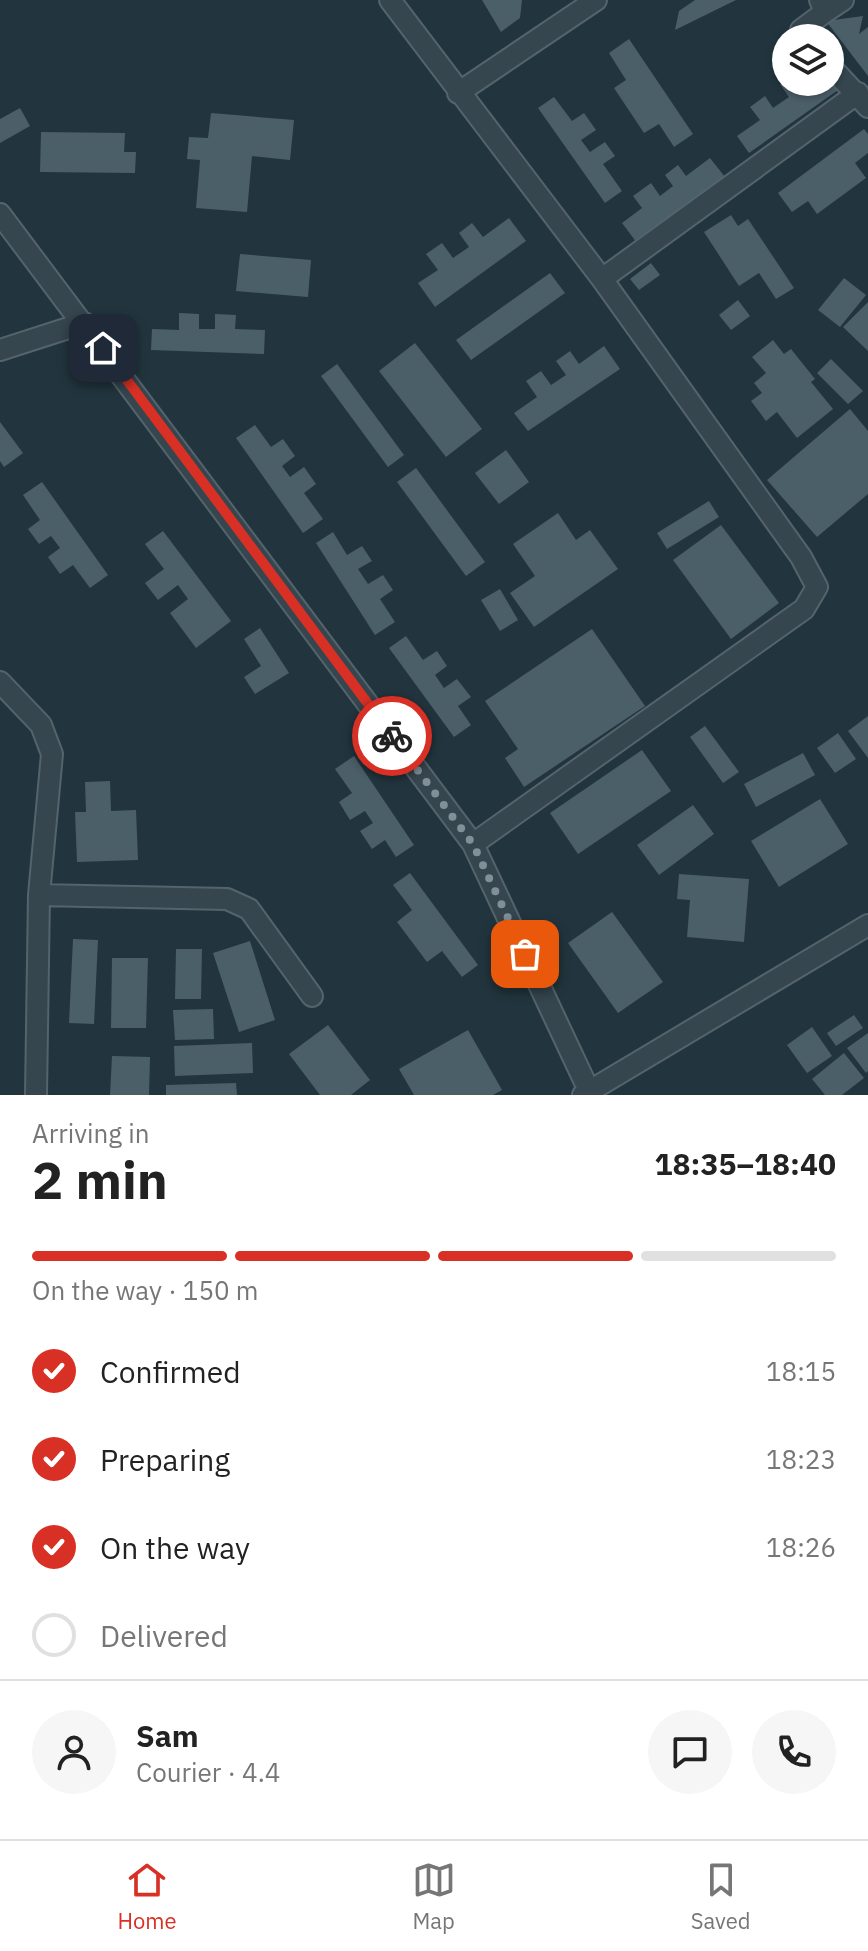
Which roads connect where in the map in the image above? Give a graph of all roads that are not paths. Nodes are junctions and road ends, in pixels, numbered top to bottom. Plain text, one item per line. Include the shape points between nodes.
1 (390, 0) edge
2 (596, 0) edge
3 (843, 0) edge
4 (822, 6) edge
5 (806, 24) edge
6 (844, 80) edge
7 (458, 93) junction
8 (863, 100) edge
9 (0, 214) edge
10 (602, 279) junction
11 (84, 323) junction
12 (0, 350) edge
13 (0, 682) edge
14 (473, 844) junction
15 (39, 895) junction
16 (868, 925) edge
17 (312, 996) dead end
18 (588, 1094) edge
19 (36, 1095) edge

1 - 7 street
2 - 7 street
3 - 4 street
4 - 5 street
6 - 8 street
7 - 10 street
8 - 10 street
9 - 11 street
10 - 14 street via 801,557 817,587 804,609
11 - 12 street
11 - 14 street
13 - 15 street via 41,725 52,754
14 - 18 street
15 - 17 street via 227,899 249,909
15 - 19 street
16 - 18 street

